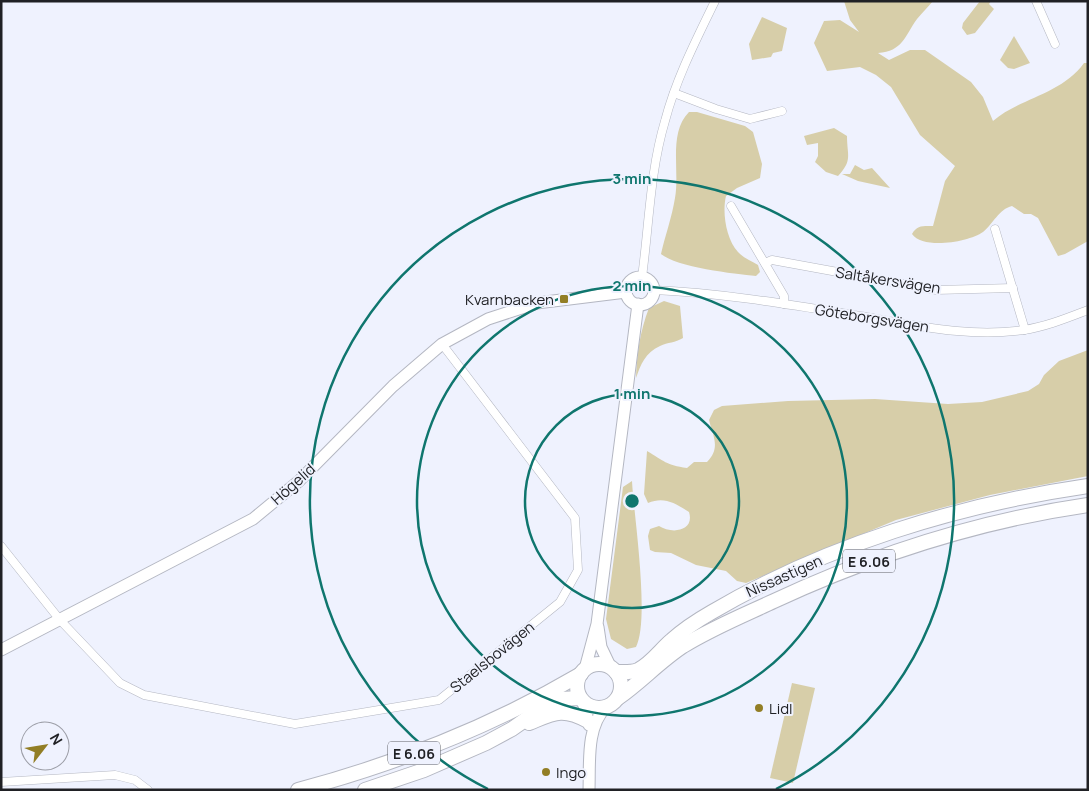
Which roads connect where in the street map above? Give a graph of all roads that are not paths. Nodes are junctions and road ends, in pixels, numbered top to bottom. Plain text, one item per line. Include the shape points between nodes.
1 (706, 1) edge
2 (1036, 1) edge
3 (714, 3) edge
4 (1055, 44) dead end
5 (674, 93) junction
6 (782, 111) dead end
7 (731, 206) dead end
8 (995, 229) dead end
9 (765, 264) junction
10 (642, 277) junction
11 (1013, 288) junction
12 (654, 290) junction
13 (626, 292) junction
14 (638, 304) junction
15 (784, 304) junction
16 (1088, 310) edge
17 (1025, 330) junction
18 (442, 344) junction
19 (1088, 486) edge
20 (1088, 505) edge
21 (1, 546) edge
22 (60, 620) junction
23 (597, 624) junction
24 (1, 650) edge
25 (614, 670) junction
26 (583, 672) junction
27 (618, 698) junction
28 (582, 699) junction
29 (606, 707) junction
30 (588, 721) junction
31 (512, 729) junction
32 (592, 737) junction
33 (1, 782) edge
34 (148, 790) edge
35 (298, 790) edge
36 (364, 790) edge
37 (589, 790) edge

1 - 3 street
2 - 4 street
3 - 5 street
5 - 6 street via 750,118
5 - 10 street via 656,160
7 - 9 street
8 - 11 street
9 - 11 street, Saltåkersvägen via 772,260 936,290
9 - 15 street via 784,296
10 - 12 street via 649,280
10 - 13 street via 631,280
11 - 17 street
12 - 14 street via 650,300
12 - 15 street, Göteborgsvägen via 706,292
13 - 14 street via 631,301
13 - 18 street, Högelid via 537,303 488,320
14 - 23 street
15 - 17 street, Göteborgsvägen via 954,331
16 - 17 street, Göteborgsvägen
18 - 22 street, Högelid via 393,386 299,481 253,519
18 - 22 street, Staelsbovägen via 575,518 578,570 560,602 439,700 295,724 144,695 120,683
19 - 25 highway, Nissastigen / E 6.06 via 963,509 810,563 755,588 702,618 672,639 641,669
20 - 27 highway, Nissastigen / E 6.06 via 970,528 893,552 811,584 682,647
21 - 22 street
22 - 24 street, Högelid
23 - 25 street via 601,647
23 - 26 street
25 - 26 highway, E 6.06 via 598,664
25 - 27 highway via 621,684
26 - 28 highway via 577,683
26 - 35 highway, E 6.06 via 453,737 370,769
27 - 29 highway, E 6.06
28 - 29 highway, E 6.06 via 590,706
28 - 30 street
28 - 31 highway, E 6.06 via 549,702
29 - 32 street via 595,722
30 - 31 highway, E 6.06 via 572,713 558,712
30 - 32 street
31 - 36 highway, E 6.06 via 432,767
32 - 37 street
33 - 34 street via 115,775 135,780

